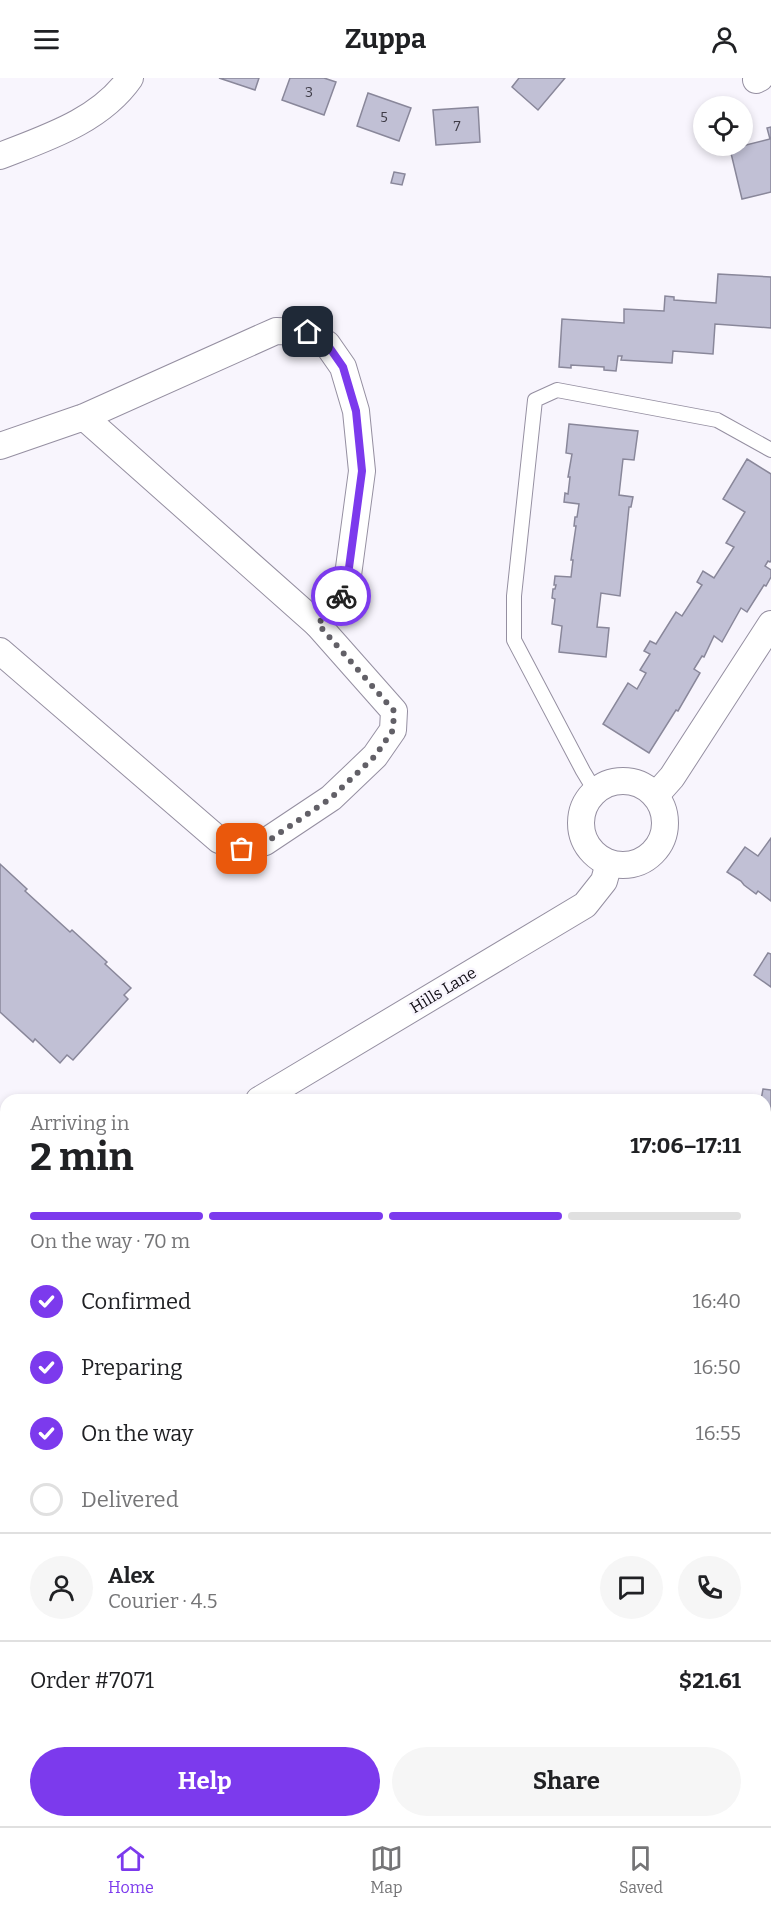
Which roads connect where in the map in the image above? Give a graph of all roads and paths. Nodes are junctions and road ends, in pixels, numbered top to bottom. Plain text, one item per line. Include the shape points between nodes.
1 (130, 78) edge
2 (0, 156) edge
3 (84, 417) junction
4 (0, 446) edge
5 (771, 450) edge
6 (318, 624) junction
7 (771, 624) edge
8 (0, 651) edge
9 (596, 791) junction
10 (656, 795) junction
11 (609, 863) junction
12 (270, 1094) edge

1 - 2 street via 103,106 81,121
3 - 4 street
3 - 6 street
3 - 6 street via 276,331 308,332 327,344 343,367 356,411 362,471 346,590
5 - 9 lane via 717,420 557,390 535,400 514,596 514,639
6 - 8 street via 394,711 393,730 375,756 331,798 265,843 242,849 219,840
7 - 10 street via 672,777
9 - 10 street via 606,784 633,781
9 - 11 street via 582,812 582,831 589,848
10 - 11 street via 666,821 665,835 658,848 636,864
11 - 12 street, Hills Lane via 604,881 585,905

